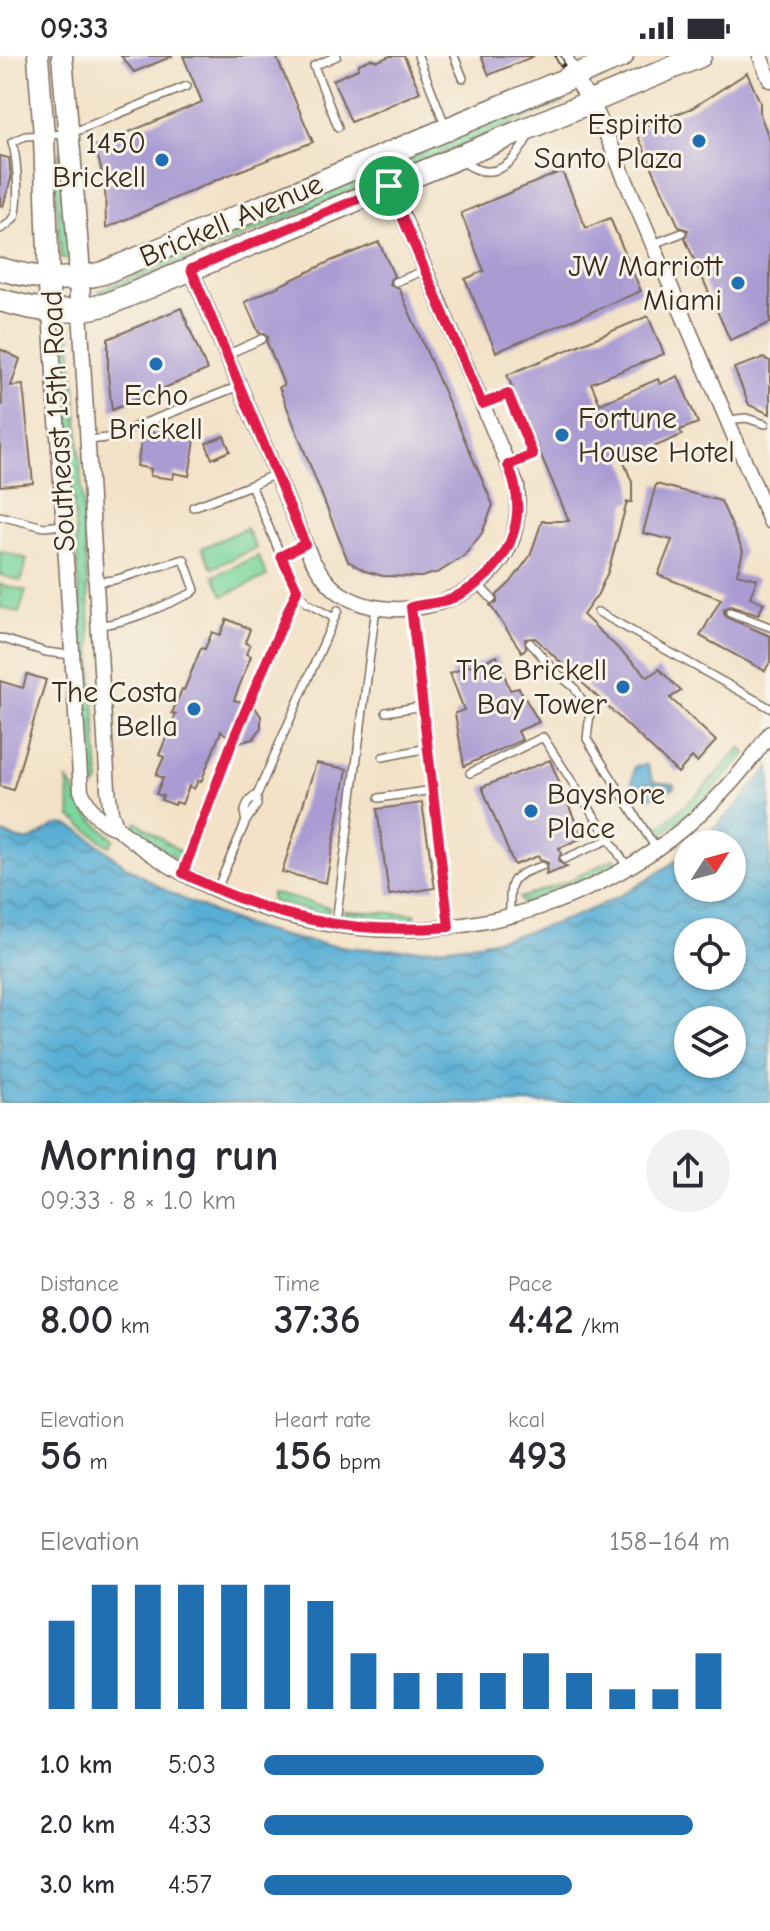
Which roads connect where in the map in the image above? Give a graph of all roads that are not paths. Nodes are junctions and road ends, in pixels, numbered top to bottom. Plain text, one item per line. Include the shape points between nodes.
1 (38, 56) edge
2 (62, 56) edge
3 (337, 56) edge
4 (418, 56) edge
5 (454, 56) edge
6 (622, 56) edge
7 (700, 56) edge
8 (760, 56) edge
9 (570, 66) edge
10 (463, 78) dead end
11 (770, 80) edge
12 (187, 86) dead end
13 (591, 102) junction
14 (338, 127) dead end
15 (447, 129) junction
16 (69, 134) junction
17 (44, 136) junction
18 (378, 158) junction
19 (389, 186) junction
20 (0, 229) edge
21 (682, 233) dead end
22 (653, 244) junction
23 (0, 269) edge
24 (191, 269) junction
25 (425, 270) junction
26 (79, 278) junction
27 (50, 280) junction
28 (396, 282) dead end
29 (0, 300) edge
30 (80, 310) junction
31 (50, 312) junction
32 (262, 339) dead end
33 (226, 355) junction
34 (239, 386) junction
35 (482, 404) junction
36 (727, 420) junction
37 (765, 424) dead end
38 (88, 440) junction
39 (508, 465) junction
40 (275, 474) junction
41 (251, 485) junction
42 (766, 501) edge
43 (193, 507) dead end
44 (0, 516) edge
45 (770, 521) edge
46 (63, 525) junction
47 (305, 544) junction
48 (281, 556) junction
49 (97, 582) junction
50 (477, 583) junction
51 (297, 590) junction
52 (492, 599) dead end
53 (376, 607) junction
54 (411, 607) junction
55 (598, 612) dead end
56 (730, 612) dead end
57 (100, 625) junction
58 (770, 627) edge
59 (0, 638) edge
60 (530, 643) dead end
61 (73, 655) junction
62 (423, 706) junction
63 (770, 708) edge
64 (386, 712) dead end
65 (770, 733) edge
66 (428, 748) junction
67 (383, 757) dead end
68 (470, 773) dead end
69 (80, 781) junction
70 (108, 783) junction
71 (433, 790) junction
72 (379, 798) dead end
73 (117, 828) junction
74 (610, 839) junction
75 (657, 849) junction
76 (564, 859) dead end
77 (542, 866) dead end
78 (628, 868) junction
79 (183, 873) junction
80 (217, 890) junction
81 (510, 916) junction
82 (335, 925) junction
83 (449, 927) junction

1 - 17 street, Southeast 15th Road
2 - 16 street, Southeast 15th Road
3 - 14 lane via 314,66
4 - 15 lane
5 - 10 lane
6 - 9 main road, Brickell Avenue
7 - 13 main road, Brickell Avenue
8 - 11 street
9 - 13 street
9 - 15 main road, Brickell Avenue
12 - 16 lane
13 - 19 main road, Brickell Avenue
13 - 22 street
15 - 18 main road, Brickell Avenue
16 - 17 lane
16 - 26 street, Southeast 15th Road
17 - 20 lane via 12,142 17,206
17 - 27 street, Southeast 15th Road
18 - 19 street
18 - 26 main road, Brickell Avenue via 103,273
19 - 24 main road, Brickell Avenue
19 - 25 street
21 - 22 lane
22 - 36 street
23 - 27 main road, Brickell Avenue
24 - 30 main road, Brickell Avenue via 108,304
24 - 33 street
25 - 28 lane
25 - 35 street
26 - 27 main road, Brickell Avenue
26 - 30 street, Southeast 15th Road
27 - 31 street, Southeast 15th Road
29 - 31 main road, Brickell Avenue
30 - 31 main road, Brickell Avenue
30 - 38 street, Southeast 15th Road
31 - 46 street, Southeast 15th Road
32 - 33 lane
33 - 34 street
34 - 38 lane via 107,438
34 - 40 street
35 - 39 street
35 - 39 lane via 508,394 533,455
36 - 37 lane
36 - 42 street
38 - 49 street, Southeast 15th Road
39 - 50 street via 517,486 514,535 500,563
40 - 41 lane
40 - 47 street
41 - 43 lane
41 - 48 lane
42 - 45 street
44 - 46 lane via 44,527
46 - 61 street, Southeast 15th Road
47 - 48 lane
47 - 53 street via 325,580 344,596
48 - 51 lane
49 - 57 street, Southeast 15th Road
49 - 57 lane via 184,559 195,590 138,616
50 - 52 lane
50 - 54 street via 451,599
51 - 79 lane
51 - 80 lane via 307,603 336,614 257,795 249,801
53 - 54 street
53 - 82 lane
54 - 62 lane
55 - 63 lane
56 - 58 lane
57 - 70 street, Southeast 15th Road
59 - 61 lane
60 - 75 lane via 574,687 590,713 587,739
61 - 69 street, Southeast 15th Road
62 - 64 lane
62 - 66 lane
65 - 75 street via 711,804
66 - 67 lane
66 - 71 lane
68 - 74 lane via 543,737
69 - 70 street via 94,793
69 - 73 street, Southeast 15th Road via 94,813
70 - 73 street, Southeast 15th Road
71 - 72 lane
71 - 83 lane
73 - 79 street
74 - 76 lane
74 - 78 lane
75 - 78 street
77 - 81 lane via 513,880
78 - 81 street via 576,895
79 - 80 street
80 - 82 street via 273,911
81 - 83 street
82 - 83 street

